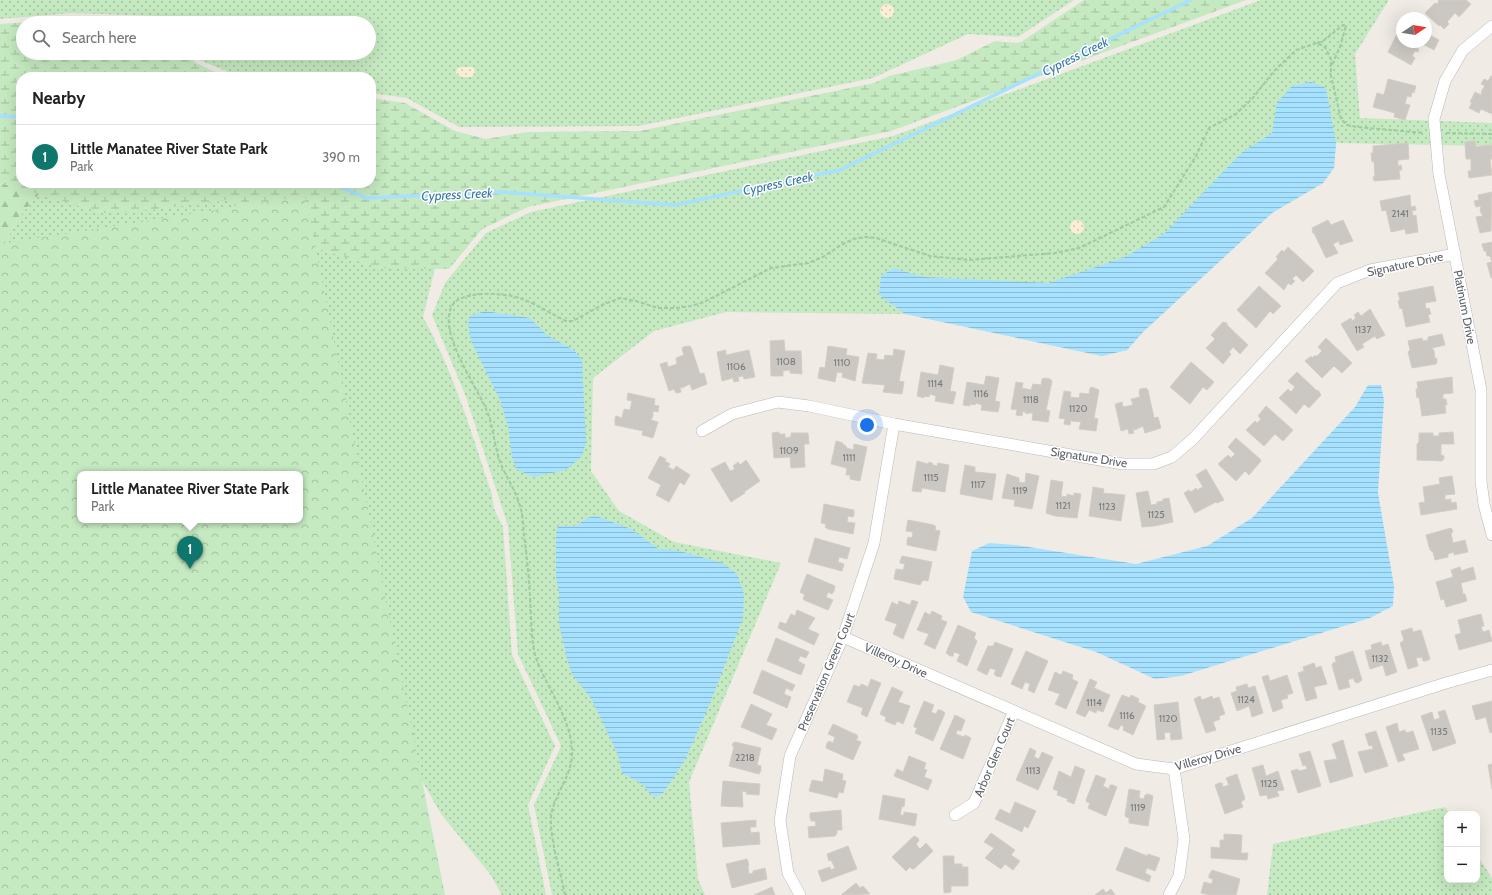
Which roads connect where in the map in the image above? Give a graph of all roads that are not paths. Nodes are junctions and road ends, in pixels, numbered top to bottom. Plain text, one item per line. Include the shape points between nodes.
1 (1492, 26) edge
2 (1455, 254) junction
3 (894, 424) junction
4 (702, 431) dead end
5 (1492, 535) edge
6 (843, 637) junction
7 (1492, 670) edge
8 (1014, 711) junction
9 (1174, 769) junction
10 (955, 815) dead end
11 (800, 895) edge
12 (1169, 895) edge

1 - 2 street, Platinum Drive via 1463,50 1445,81 1434,119 1439,174
2 - 3 street, Signature Drive via 1370,270 1337,283 1193,439 1172,457 1152,464 1123,464
2 - 5 street, Platinum Drive via 1481,390 1481,481
3 - 4 street, Signature Drive via 778,402 732,414
3 - 6 street, Preservation Green Court via 874,543
6 - 8 street, Villeroy Drive
6 - 11 street, Preservation Green Court via 790,756 780,821 788,873
7 - 9 street, Villeroy Drive
8 - 9 street, Villeroy Drive via 1136,764
8 - 10 street, Arbor Glen Court via 974,803
9 - 12 street via 1184,839 1179,876

